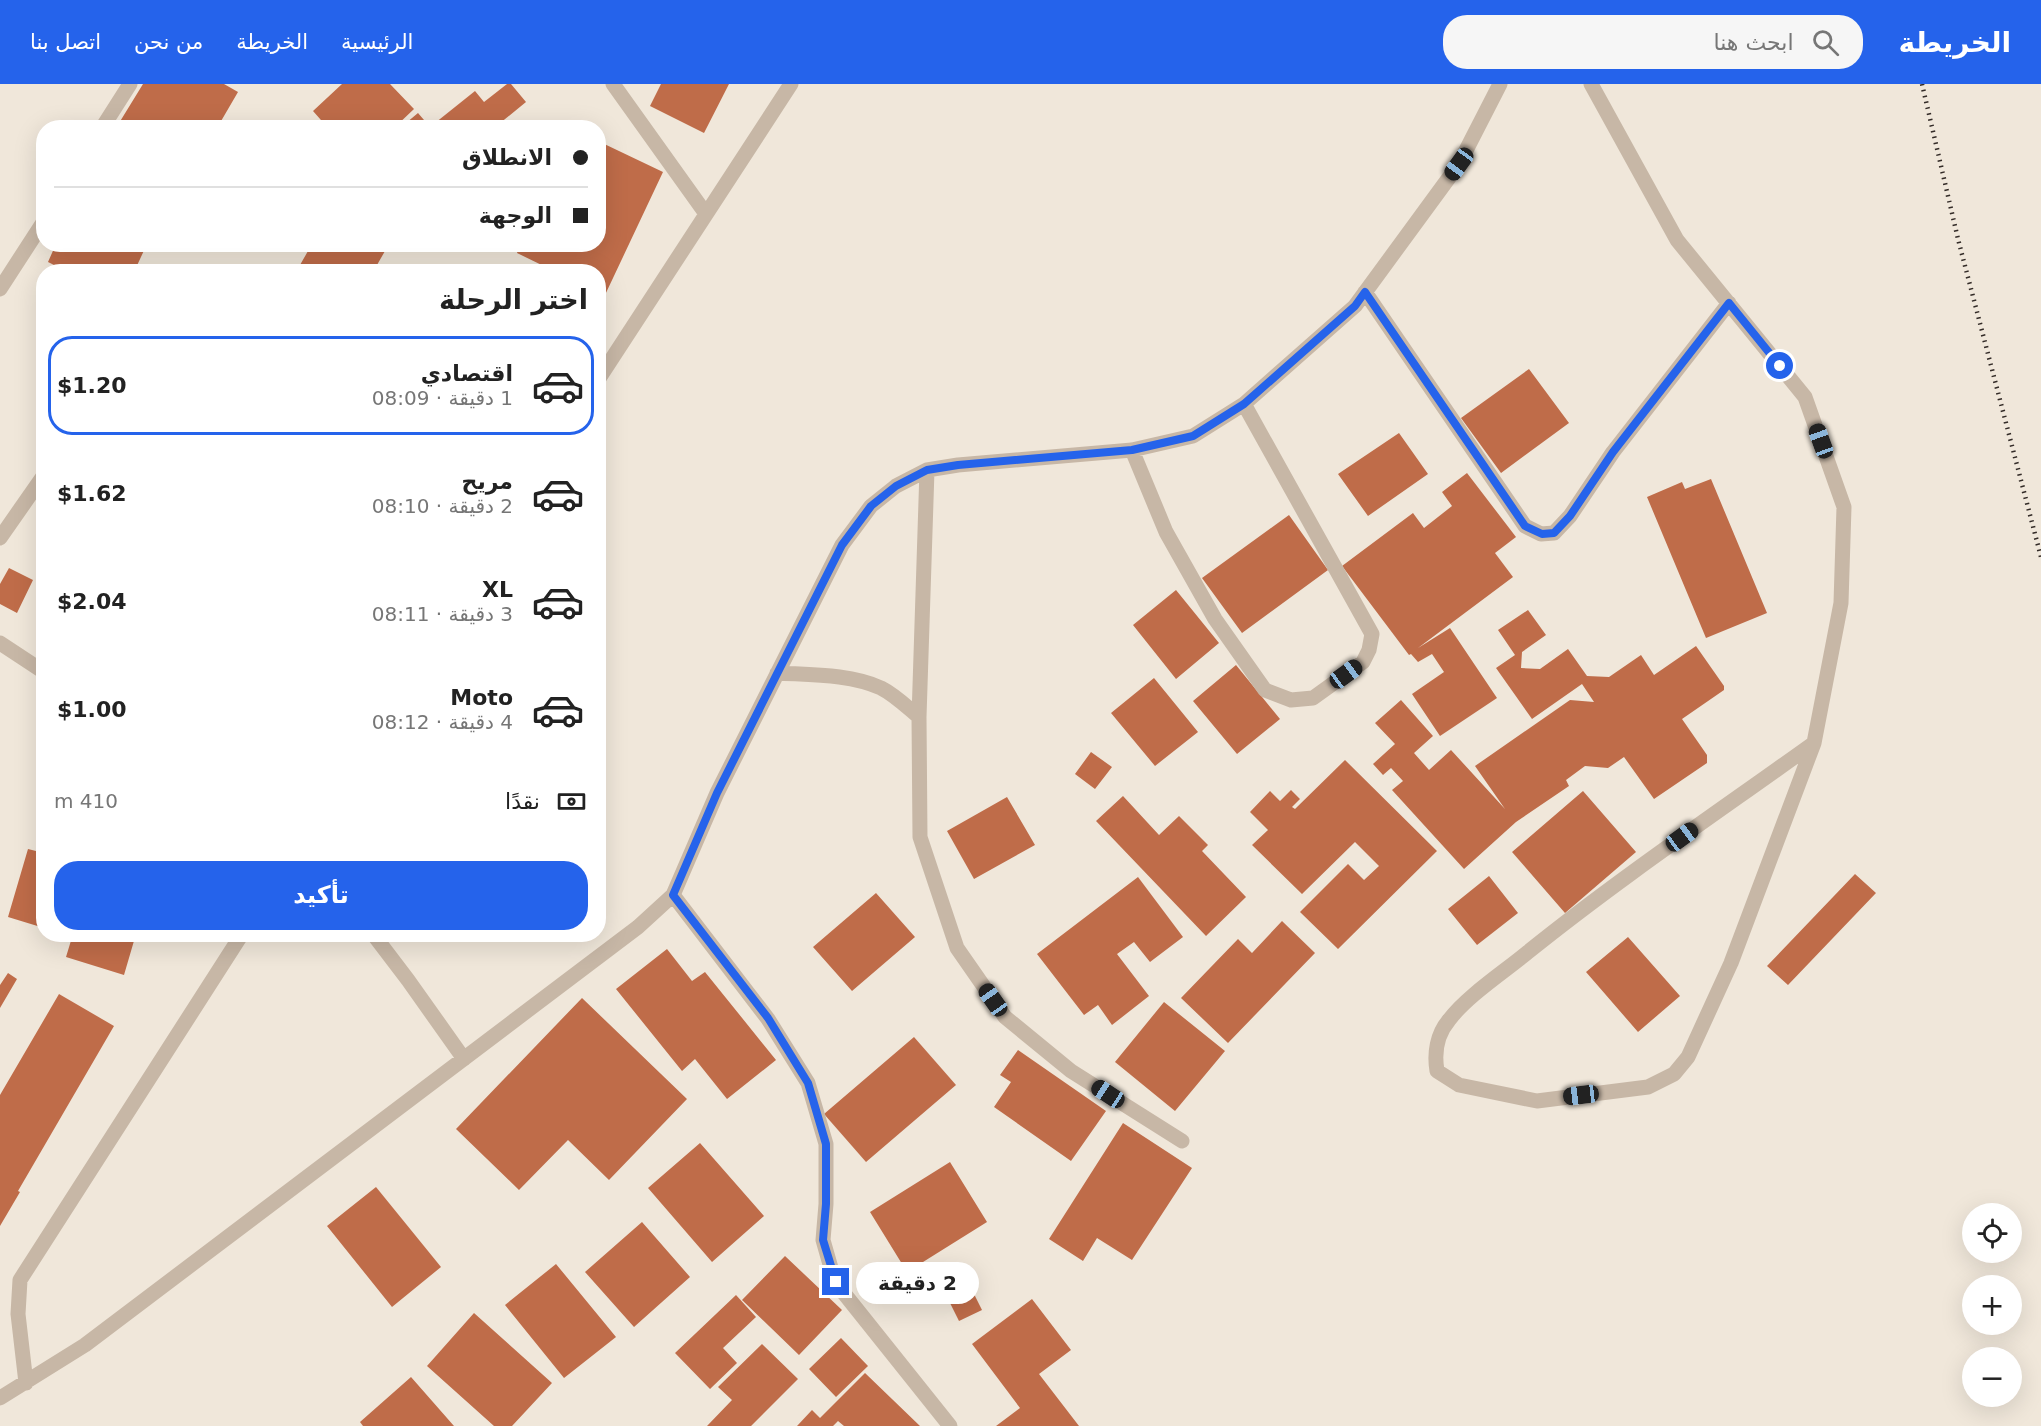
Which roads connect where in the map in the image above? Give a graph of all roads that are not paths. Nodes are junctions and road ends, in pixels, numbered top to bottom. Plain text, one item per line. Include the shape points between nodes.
1 (130, 84) edge
2 (613, 84) edge
3 (791, 84) edge
4 (1500, 84) edge
5 (1591, 84) edge
6 (107, 120) edge
7 (706, 214) junction
8 (36, 234) edge
9 (0, 290) edge
10 (1365, 292) junction
11 (1729, 303) junction
12 (606, 368) edge
13 (1244, 404) junction
14 (1132, 450) junction
15 (927, 470) junction
16 (36, 486) edge
17 (0, 538) edge
18 (0, 643) edge
19 (36, 667) edge
20 (777, 673) junction
21 (919, 717) junction
22 (1814, 743) junction
23 (673, 895) junction
24 (237, 942) edge
25 (379, 942) edge
26 (464, 1059) junction
27 (1182, 1142) dead end
28 (26, 1383) junction
29 (0, 1398) edge
30 (950, 1426) edge

1 - 6 street
2 - 7 street
3 - 7 street
4 - 10 street via 1459,164
5 - 11 street via 1677,240
7 - 12 street
8 - 9 street
10 - 11 street via 1525,526 1542,534 1554,533 1570,516 1613,452
10 - 13 street via 1355,306
11 - 22 street via 1805,397 1844,507 1841,603
13 - 14 street via 1193,436
13 - 14 street via 1372,634 1363,662 1313,698 1291,700 1265,690 1215,619 1166,532
14 - 15 street
15 - 20 street via 896,486 871,506 842,545
15 - 21 street
16 - 17 street
18 - 19 street
20 - 21 street via 843,678 880,688
20 - 23 street via 717,793
21 - 27 street via 921,837 957,948 1005,1017 1071,1071
22 - 22 street via 1731,963 1688,1057 1674,1074 1648,1087 1537,1101 1459,1085 1437,1071 1438,1040 1448,1020 1467,1002 1569,919
23 - 26 street via 638,927
23 - 30 street via 768,1018 808,1083 826,1144 823,1240 836,1282
24 - 28 street via 21,1280 18,1314
25 - 26 street
26 - 28 street via 85,1345
28 - 29 street

